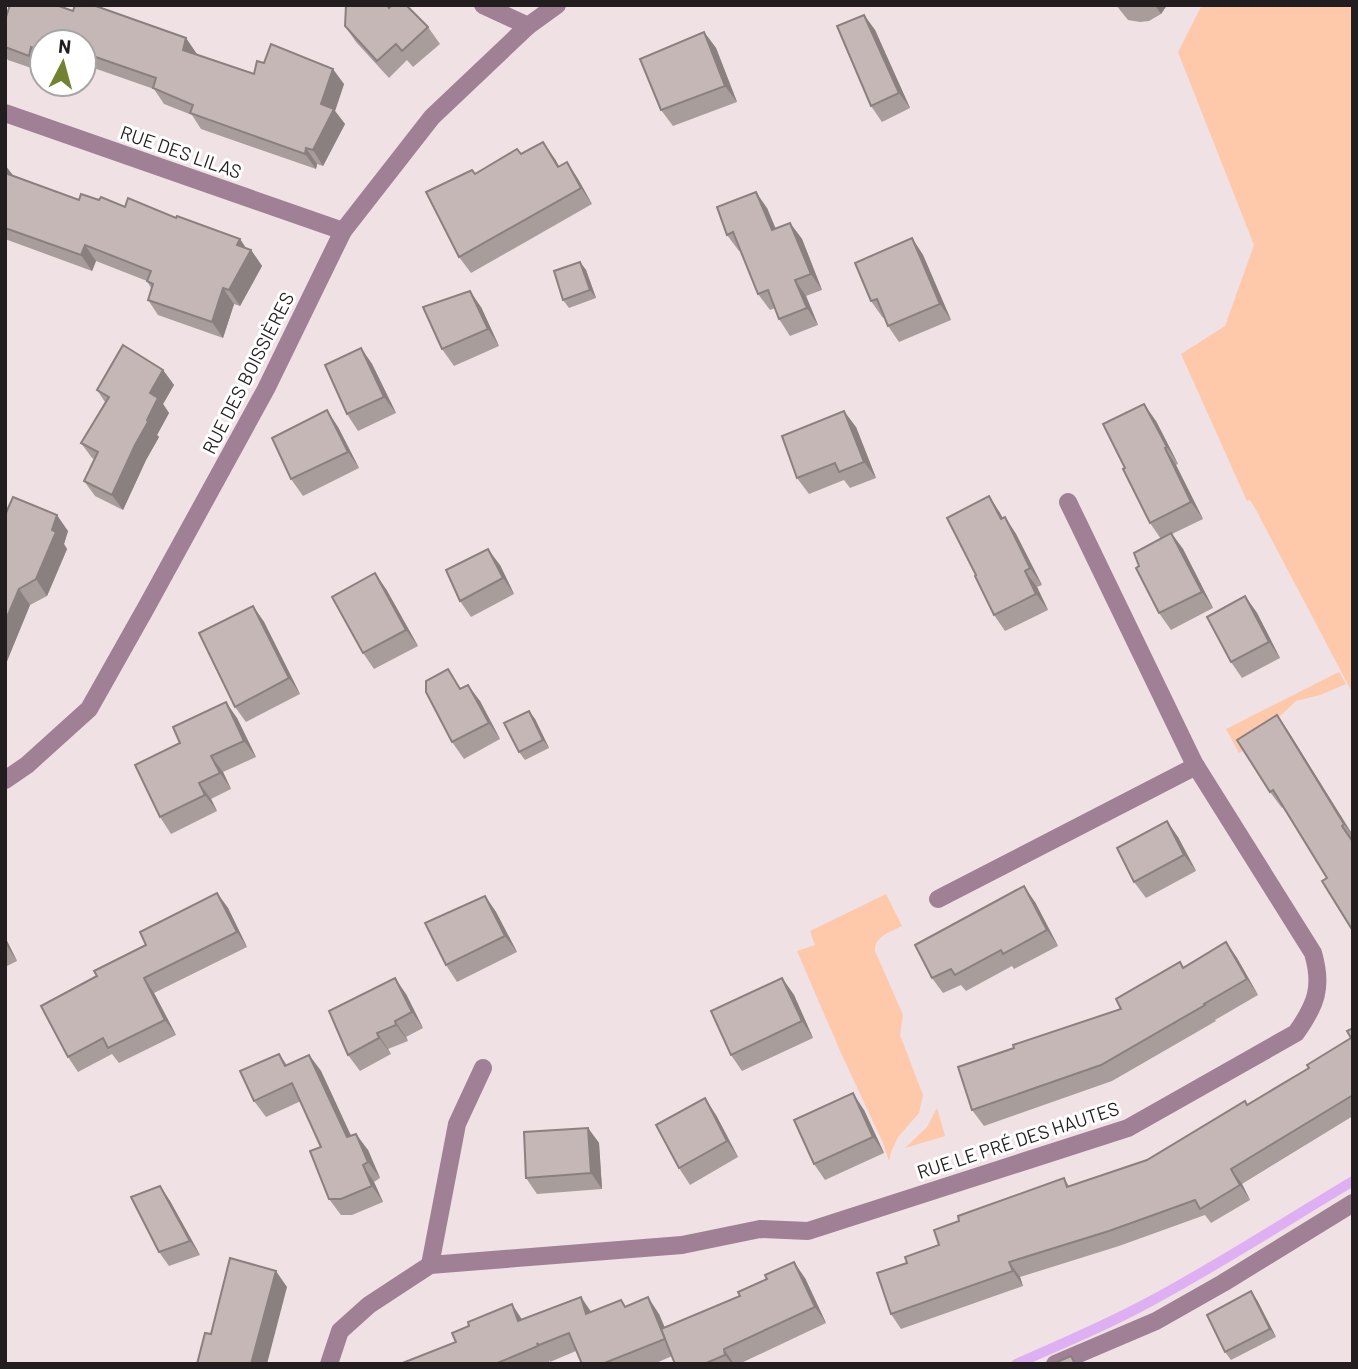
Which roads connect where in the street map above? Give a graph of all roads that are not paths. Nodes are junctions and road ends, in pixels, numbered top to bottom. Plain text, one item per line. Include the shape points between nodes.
1 (483, 5) edge
2 (557, 5) edge
3 (528, 26) junction
4 (5, 113) edge
5 (343, 231) junction
6 (1068, 502) dead end
7 (1196, 766) junction
8 (5, 780) edge
9 (938, 899) dead end
10 (483, 1068) dead end
11 (1353, 1203) edge
12 (430, 1265) junction
13 (329, 1364) edge
14 (1055, 1364) edge

1 - 3 street
2 - 3 street, RUE DES BOISSIÈRES
3 - 5 street, RUE DES BOISSIÈRES via 432,117
4 - 5 street, RUE DES LILAS
5 - 8 street, RUE DES BOISSIÈRES via 266,389 89,709
6 - 7 street, RUE LE PRÉ DES HAUTES
7 - 9 street
7 - 12 street, RUE LE PRÉ DES HAUTES via 1313,953 1317,995 1296,1034 1128,1128 808,1231 760,1229 682,1245
10 - 12 street via 457,1124
11 - 14 street via 1156,1321
12 - 13 street, RUE LE PRÉ DES HAUTES via 369,1305 340,1331

